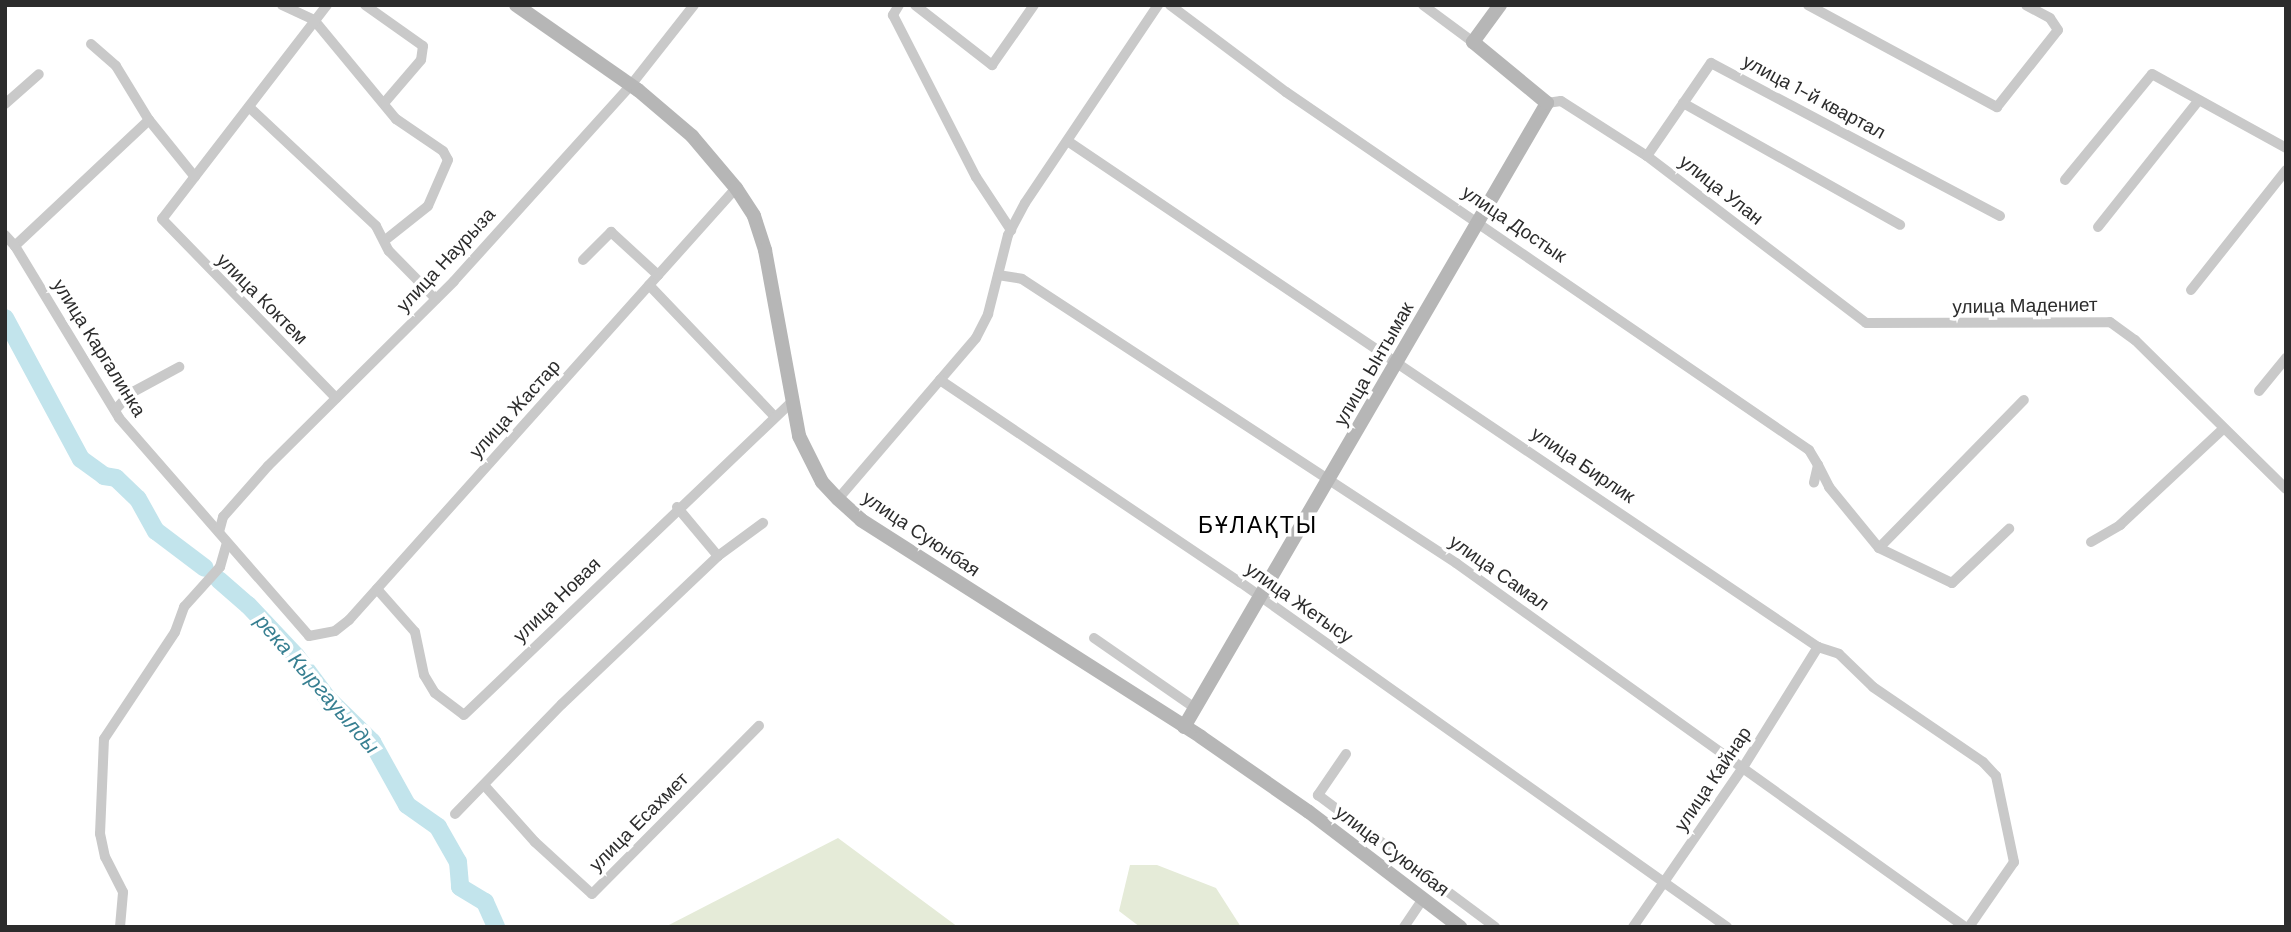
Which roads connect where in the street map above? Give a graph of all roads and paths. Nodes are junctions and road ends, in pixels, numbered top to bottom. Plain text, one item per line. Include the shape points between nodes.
1 (282, 5) edge
2 (327, 5) edge
3 (365, 5) edge
4 (516, 5) edge
5 (694, 5) edge
6 (899, 5) edge
7 (915, 5) edge
8 (1034, 5) edge
9 (1158, 5) edge
10 (1170, 5) edge
11 (1423, 5) edge
12 (1500, 5) edge
13 (1808, 5) edge
14 (2026, 5) edge
15 (314, 20) junction
16 (1473, 43) junction
17 (91, 44) dead end
18 (40, 74) dead end
19 (631, 85) junction
20 (2199, 100) junction
21 (385, 102) junction
22 (1547, 103) junction
23 (1683, 103) junction
24 (5, 104) edge
25 (249, 107) junction
26 (149, 120) junction
27 (1069, 142) junction
28 (2286, 148) edge
29 (1647, 156) junction
30 (2286, 170) edge
31 (195, 177) junction
32 (2065, 180) dead end
33 (736, 188) junction
34 (2000, 216) dead end
35 (1478, 219) junction
36 (1900, 225) dead end
37 (2098, 227) dead end
38 (1011, 230) junction
39 (5, 234) edge
40 (384, 241) junction
41 (15, 246) junction
42 (583, 260) dead end
43 (658, 275) junction
44 (998, 275) junction
45 (649, 285) junction
46 (2191, 290) dead end
47 (436, 299) junction
48 (1866, 323) joint
49 (2286, 358) edge
50 (1398, 362) junction
51 (179, 367) dead end
52 (940, 380) junction
53 (2259, 391) dead end
54 (336, 398) junction
55 (2024, 400) dead end
56 (791, 402) junction
57 (115, 410) junction
58 (775, 416) junction
59 (2223, 429) junction
60 (1818, 465) junction
61 (1328, 482) junction
62 (1814, 483) dead end
63 (2286, 489) edge
64 (838, 499) junction
65 (677, 507) junction
66 (763, 523) dead end
67 (2009, 529) dead end
68 (219, 532) junction
69 (2091, 542) dead end
70 (227, 543) junction
71 (1879, 548) junction
72 (718, 556) junction
73 (377, 589) junction
74 (1259, 599) junction
75 (309, 636) joint
76 (1094, 638) dead end
77 (1818, 647) junction
78 (1195, 708) junction
79 (759, 726) dead end
80 (1184, 727) junction
81 (1346, 754) dead end
82 (1742, 769) junction
83 (484, 785) junction
84 (455, 814) dead end
85 (1665, 882) junction
86 (1423, 899) junction
87 (1450, 924) edge
88 (120, 927) edge
89 (1404, 927) edge
90 (1495, 927) edge
91 (1633, 927) edge
92 (1727, 927) edge
93 (1967, 927) edge

1 - 15 street
2 - 15 street
3 - 21 street via 423,46 421,60
4 - 19 main road, улица Суюнбая
5 - 19 street, улица Наурыза
6 - 38 street via 893,15 976,177
7 - 8 street via 992,65
9 - 27 street
10 - 35 street, улица Достык via 1286,92
11 - 16 street
12 - 16 main road
13 - 14 street via 1997,107 2058,30 2050,18
15 - 21 street via 330,45
15 - 25 street
16 - 22 main road
17 - 26 street via 116,66
18 - 24 street
19 - 33 main road, улица Суюнбая via 692,136
19 - 47 street, улица Наурыза
20 - 28 street
20 - 32 street via 2152,74
20 - 37 street
21 - 40 street via 396,119 443,151 448,160 428,206
22 - 29 street, улица Улан via 1561,101
22 - 35 main road, улица Ынтымак
23 - 29 street, улица 1-й квартал
23 - 34 street, улица 1-й квартал via 1711,62
23 - 36 street
25 - 31 street
25 - 40 street via 376,226
26 - 31 street
26 - 41 street
27 - 38 street
27 - 50 street, улица Бирлик
29 - 48 street, улица Улан
30 - 46 street
31 - 54 street, улица Коктем via 162,219 163,225
33 - 43 street, улица Жастар
33 - 56 main road, улица Суюнбая via 754,216 765,250
35 - 50 main road, улица Ынтымак
35 - 60 street, улица Достык via 1809,450
38 - 44 street
39 - 41 street, улица Каргалинка
40 - 47 street
41 - 57 street, улица Каргалинка
42 - 43 street via 611,232
43 - 45 street, улица Жастар
44 - 52 street via 976,338
44 - 61 street, улица Самал via 1022,279
45 - 58 street
45 - 73 street, улица Жастар
47 - 54 street, улица Наурыза
48 - 59 street, улица Мадениет via 2110,322 2136,340
49 - 53 street
50 - 61 main road, улица Ынтымак
50 - 77 street, улица Бирлик
51 - 57 street via 149,381
52 - 64 street
52 - 74 street, улица Жетысу
54 - 68 street, улица Наурыза via 232,507
55 - 71 street
56 - 58 street, улица Новая
56 - 64 main road, улица Суюнбая via 799,436 822,482
57 - 68 street, улица Каргалинка
58 - 65 street, улица Новая
59 - 63 street, улица Мадениет
59 - 69 street via 2119,525
60 - 62 street
60 - 71 street, улица Достык via 1829,487
61 - 74 main road, улица Ынтымак
61 - 82 street, улица Самал via 1456,563
64 - 80 main road, улица Суюнбая via 860,520
65 - 72 street
65 - 73 street, улица Новая via 464,715 435,694 424,675 415,632
66 - 72 street
67 - 71 street via 1952,583
68 - 70 street, улица Каргалинка
70 - 75 street, улица Каргалинка
70 - 88 street via 219,567 184,607 175,632 104,740 100,834 105,857 123,892
72 - 83 street
73 - 75 street, улица Жастар via 344,626
74 - 78 main road, улица Ынтымак
74 - 85 street, улица Жетысу
76 - 78 street
77 - 82 street, улица Кайнар
77 - 93 street, улица Бирлик via 1839,654 1873,687 1983,762 1996,776 2014,862
78 - 80 main road, улица Ынтымак
79 - 83 street, улица Есахмет via 593,894 535,842
80 - 86 main road, улица Суюнбая via 1309,812
81 - 90 street via 1318,795
82 - 85 street, улица Кайнар
82 - 93 street, улица Самал
83 - 84 street
85 - 91 street, улица Кайнар
85 - 92 street, улица Жетысу
86 - 87 main road, улица Суюнбая
86 - 89 street

